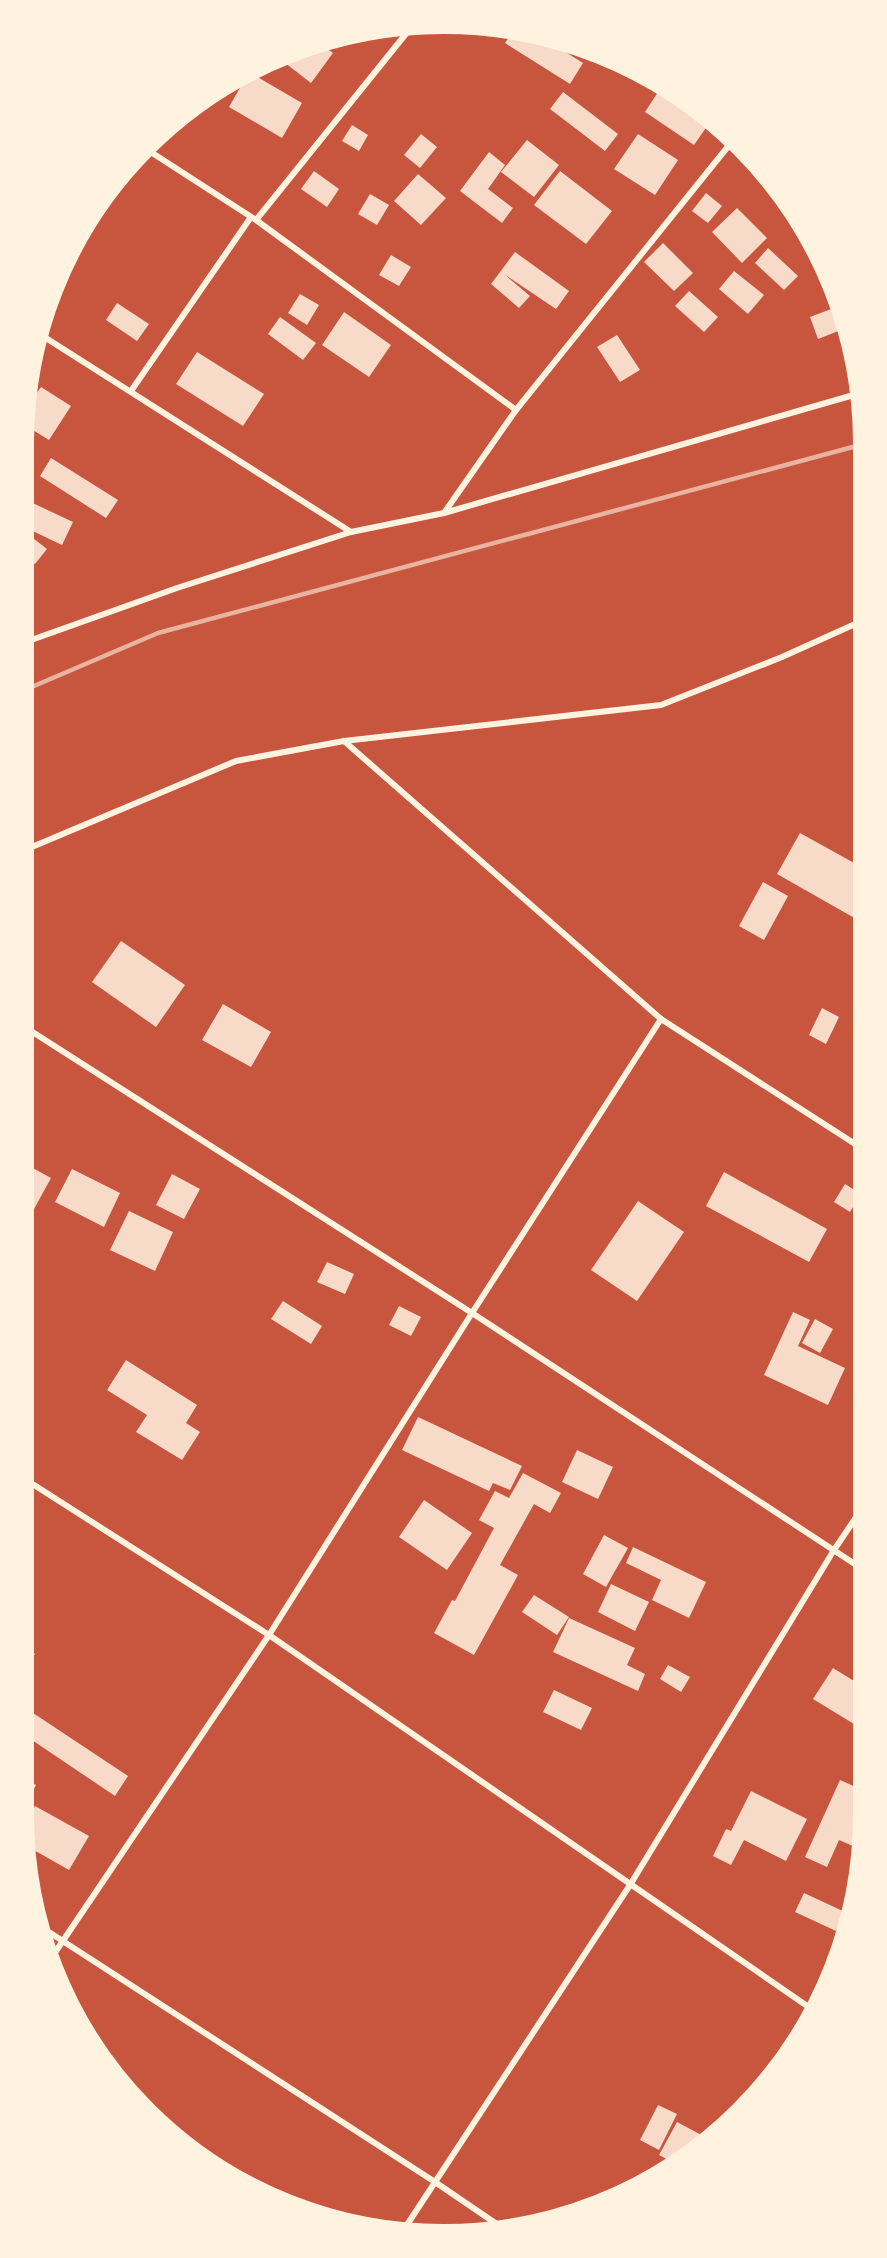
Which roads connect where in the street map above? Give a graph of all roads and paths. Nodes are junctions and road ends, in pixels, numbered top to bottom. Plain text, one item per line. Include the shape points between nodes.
1 (408, 32) edge
2 (729, 145) edge
3 (150, 152) edge
4 (254, 218) junction
5 (44, 337) edge
6 (130, 391) junction
7 (854, 395) edge
8 (516, 410) junction
9 (444, 513) junction
10 (351, 532) junction
11 (857, 623) edge
12 (30, 640) edge
13 (344, 741) junction
14 (30, 848) edge
15 (661, 1019) junction
16 (30, 1030) edge
17 (857, 1145) edge
18 (472, 1313) junction
19 (30, 1482) edge
20 (857, 1516) edge
21 (834, 1550) junction
22 (857, 1565) edge
23 (269, 1635) junction
24 (630, 1885) junction
25 (47, 1931) edge
26 (62, 1941) junction
27 (54, 1953) edge
28 (809, 2007) edge
29 (435, 2182) junction
30 (497, 2224) edge
31 (406, 2226) edge

1 - 4 street
2 - 8 street
3 - 4 street
4 - 6 street
4 - 8 street
5 - 6 street
6 - 10 street
7 - 9 street
8 - 9 street
9 - 10 street
10 - 12 street
11 - 13 street via 661,705
13 - 14 street via 236,761
13 - 15 street
15 - 17 street
15 - 18 street
16 - 18 street
18 - 21 street
18 - 23 street
19 - 23 street
20 - 21 street
21 - 22 street
21 - 24 street
23 - 24 street
23 - 26 street
24 - 28 street
24 - 29 street
25 - 26 street
26 - 27 street
26 - 29 street
29 - 30 street
29 - 31 street

